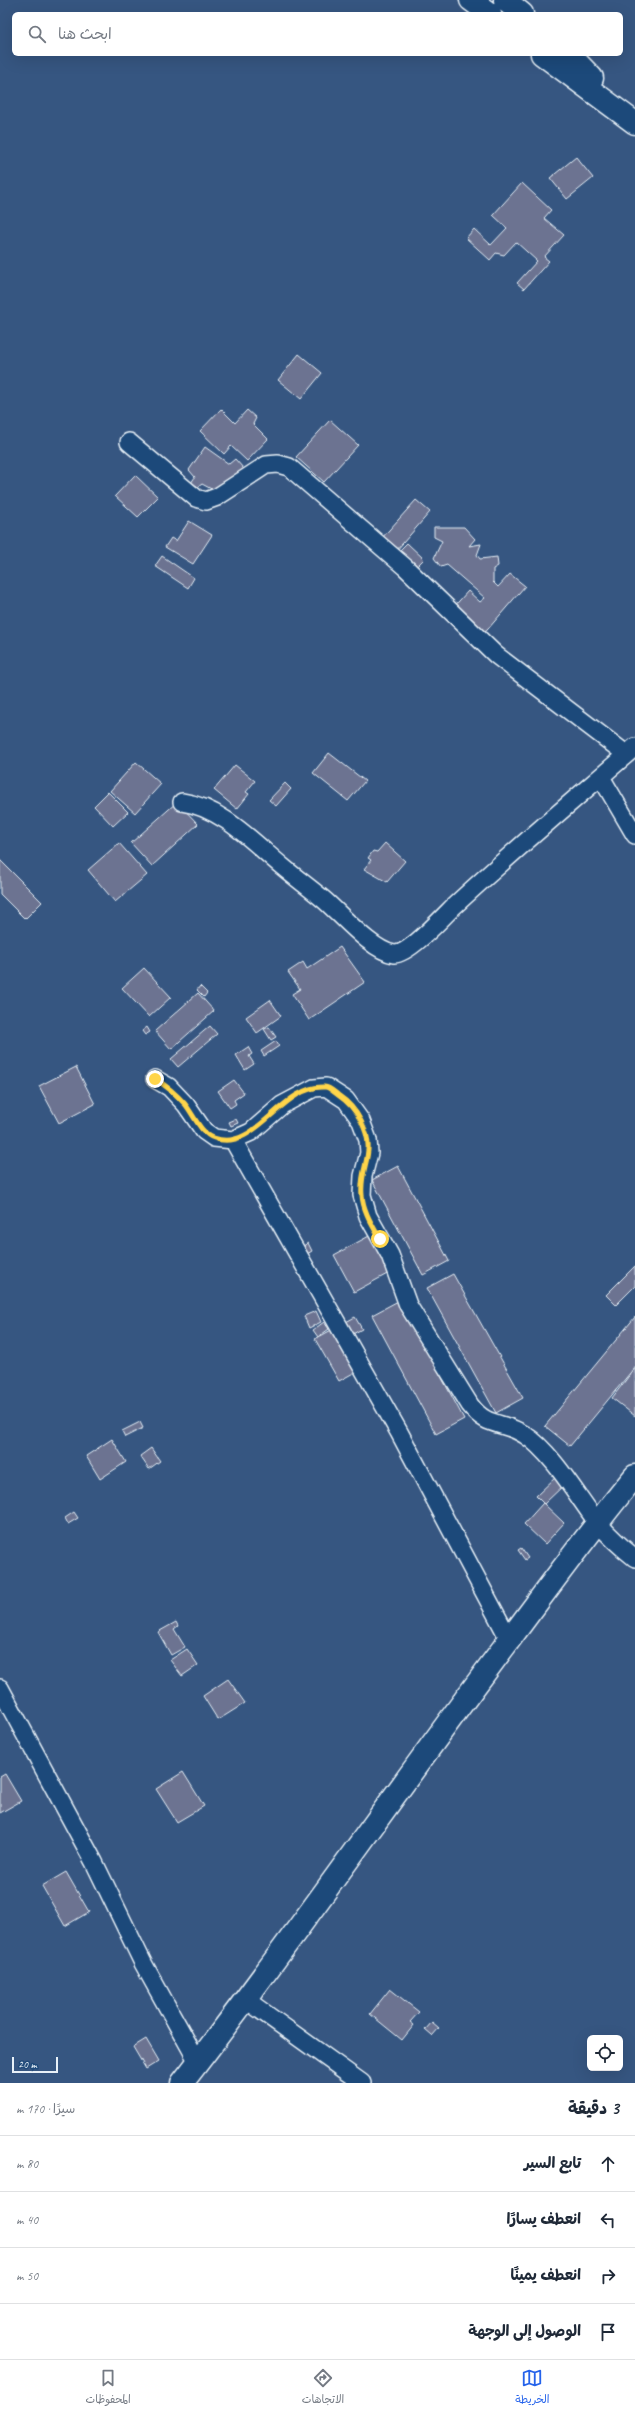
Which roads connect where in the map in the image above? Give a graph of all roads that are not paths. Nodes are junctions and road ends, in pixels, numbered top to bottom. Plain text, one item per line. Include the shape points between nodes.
1 (472, 0) edge
2 (505, 0) edge
3 (487, 12) edge
4 (520, 12) edge
5 (545, 56) edge
6 (571, 56) edge
7 (631, 120) edge
8 (129, 442) dead end
9 (631, 751) edge
10 (601, 777) junction
11 (182, 802) dead end
12 (635, 835) edge
13 (155, 1079) dead end
14 (233, 1140) junction
15 (635, 1476) edge
16 (597, 1521) junction
17 (635, 1558) edge
18 (509, 1639) junction
19 (0, 1688) edge
20 (245, 2000) junction
21 (198, 2062) junction
22 (182, 2083) edge
23 (362, 2083) edge

1 - 3 street
2 - 4 street
5 - 7 street
6 - 7 street
8 - 9 street via 196,498 206,501 217,497 266,465 278,464 289,467 405,567 496,655
9 - 10 street
10 - 11 street via 480,882 419,939 401,953 395,954 358,931 324,899 227,822 201,805
10 - 12 street
13 - 14 street via 169,1087 204,1130 214,1138
14 - 16 street via 251,1132 282,1104 314,1088 326,1087 346,1100 361,1121 368,1140 369,1153 362,1176 362,1195 366,1209 390,1255 408,1305 479,1417 525,1435 566,1479
14 - 18 street via 399,1432
15 - 16 street
16 - 17 street via 614,1541
16 - 18 street
18 - 20 street
19 - 21 street via 94,1862 143,1963
20 - 21 street
20 - 23 street
21 - 22 street

